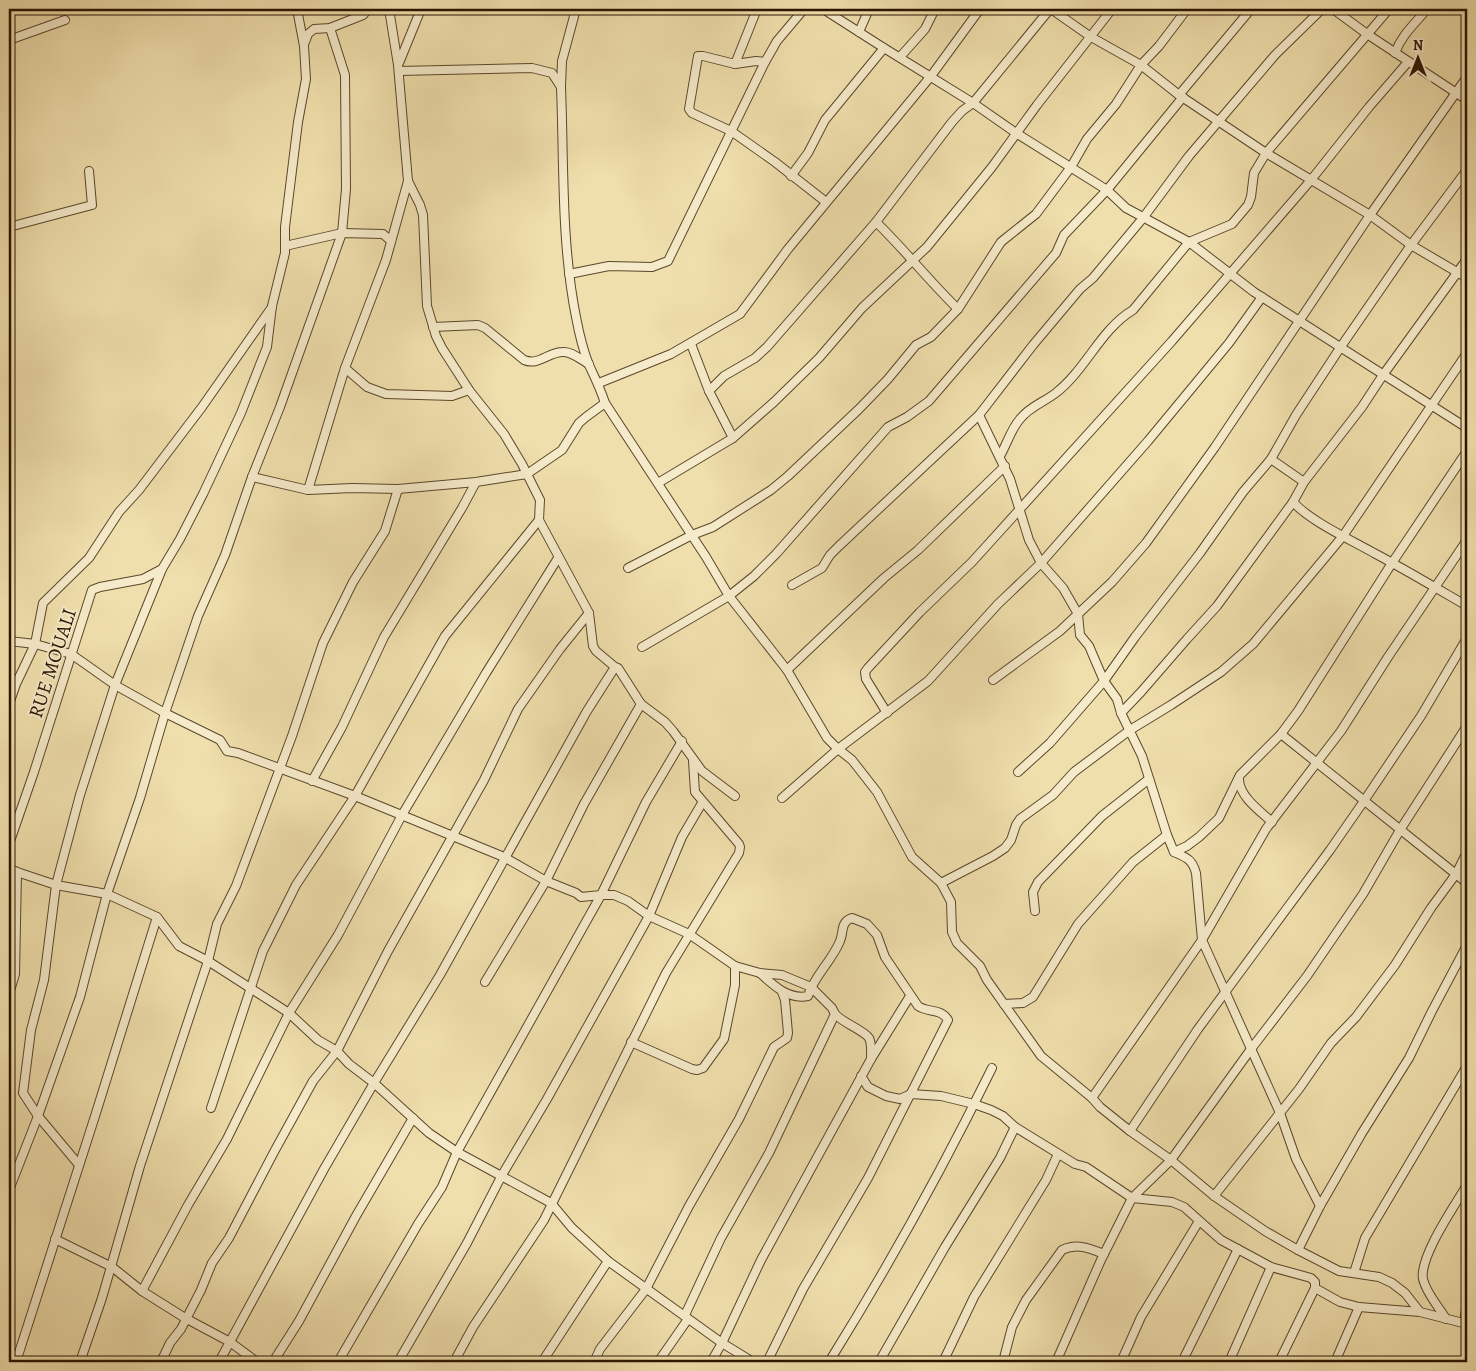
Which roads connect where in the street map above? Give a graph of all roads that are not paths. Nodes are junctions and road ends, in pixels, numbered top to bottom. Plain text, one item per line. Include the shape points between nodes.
1 (297, 9) edge
2 (368, 9) edge
3 (388, 9) edge
4 (421, 9) edge
5 (576, 9) edge
6 (757, 9) edge
7 (804, 9) edge
8 (823, 9) edge
9 (869, 9) edge
10 (935, 9) edge
11 (980, 9) edge
12 (1050, 9) edge
13 (1112, 9) edge
14 (1187, 9) edge
15 (1251, 9) edge
16 (1322, 9) edge
17 (1333, 9) edge
18 (1388, 9) edge
19 (1427, 9) edge
20 (65, 20) dead end
21 (330, 28) junction
22 (859, 32) junction
23 (1367, 34) junction
24 (1091, 37) junction
25 (9, 40) edge
26 (304, 46) junction
27 (884, 48) junction
28 (1395, 53) junction
29 (900, 57) junction
30 (765, 62) junction
31 (1408, 62) junction
32 (735, 64) junction
33 (1141, 66) junction
34 (398, 68) junction
35 (931, 76) junction
36 (1467, 77) edge
37 (561, 87) junction
38 (1456, 93) junction
39 (1181, 96) junction
40 (1467, 100) edge
41 (973, 103) junction
42 (1219, 122) junction
43 (731, 131) junction
44 (1016, 133) junction
45 (1266, 154) junction
46 (1071, 167) junction
47 (1467, 170) edge
48 (89, 171) dead end
49 (791, 176) junction
50 (1311, 180) junction
51 (408, 181) junction
52 (1107, 190) junction
53 (826, 202) junction
54 (1370, 215) junction
55 (1143, 218) junction
56 (876, 222) junction
57 (9, 227) edge
58 (342, 233) junction
59 (391, 241) junction
60 (1189, 242) junction
61 (1411, 244) junction
62 (285, 246) junction
63 (1467, 259) edge
64 (912, 260) junction
65 (1458, 272) junction
66 (569, 274) junction
67 (1229, 274) junction
68 (1467, 278) edge
69 (1262, 297) junction
70 (272, 306) junction
71 (958, 309) junction
72 (1298, 321) junction
73 (433, 327) junction
74 (691, 344) junction
75 (1340, 348) junction
76 (1467, 353) edge
77 (589, 364) junction
78 (345, 368) junction
79 (1383, 374) junction
80 (599, 383) junction
81 (469, 390) junction
82 (709, 391) junction
83 (605, 403) junction
84 (1433, 405) junction
85 (979, 415) junction
86 (1467, 428) edge
87 (733, 438) junction
88 (1467, 451) edge
89 (1000, 456) junction
90 (1271, 459) junction
91 (1005, 466) junction
92 (527, 474) junction
93 (252, 477) junction
94 (476, 482) junction
95 (1304, 482) junction
96 (658, 483) junction
97 (398, 489) junction
98 (308, 490) junction
99 (1293, 502) junction
100 (1020, 508) junction
101 (539, 520) junction
102 (692, 535) junction
103 (1343, 536) junction
104 (1467, 540) edge
105 (558, 558) junction
106 (1041, 563) junction
107 (1392, 563) junction
108 (628, 568) dead end
109 (162, 569) junction
110 (792, 585) dead end
111 (1435, 587) junction
112 (730, 596) junction
113 (1467, 606) edge
114 (589, 613) junction
115 (1078, 614) junction
116 (1467, 638) edge
117 (9, 640) edge
118 (35, 644) junction
119 (642, 647) dead end
120 (71, 654) junction
121 (615, 667) junction
122 (787, 670) junction
123 (993, 680) dead end
124 (1104, 681) junction
125 (115, 685) junction
126 (9, 704) edge
127 (641, 704) junction
128 (165, 713) junction
129 (887, 713) junction
130 (1121, 713) junction
131 (1467, 726) edge
132 (1130, 730) junction
133 (1281, 734) junction
134 (682, 741) junction
135 (838, 749) junction
136 (693, 761) junction
137 (1317, 763) junction
138 (280, 769) junction
139 (1018, 772) dead end
140 (1149, 779) junction
141 (1239, 780) junction
142 (312, 781) junction
143 (355, 796) junction
144 (735, 796) dead end
145 (782, 798) dead end
146 (1364, 801) junction
147 (702, 802) junction
148 (402, 815) junction
149 (1272, 822) junction
150 (1400, 830) junction
151 (1167, 835) junction
152 (452, 836) junction
153 (9, 844) edge
154 (1174, 852) junction
155 (1467, 852) edge
156 (504, 857) junction
157 (9, 868) edge
158 (17, 872) junction
159 (1456, 874) junction
160 (546, 881) junction
161 (941, 883) junction
162 (1467, 883) edge
163 (56, 885) junction
164 (107, 894) junction
165 (601, 895) junction
166 (1035, 911) dead end
167 (649, 916) junction
168 (157, 917) junction
169 (689, 934) junction
170 (1202, 940) junction
171 (1467, 944) edge
172 (208, 961) junction
173 (735, 966) junction
174 (760, 973) junction
175 (485, 982) dead end
176 (811, 987) junction
177 (251, 988) junction
178 (782, 992) junction
179 (1225, 992) junction
180 (9, 994) edge
181 (910, 996) junction
182 (1004, 1004) junction
183 (289, 1013) junction
184 (835, 1014) junction
185 (631, 1042) junction
186 (1251, 1049) junction
187 (337, 1051) junction
188 (870, 1059) junction
189 (1467, 1066) edge
190 (992, 1068) dead end
191 (861, 1076) junction
192 (374, 1083) junction
193 (911, 1094) junction
194 (1092, 1098) junction
195 (974, 1104) junction
196 (210, 1108) dead end
197 (1280, 1113) junction
198 (38, 1116) junction
199 (414, 1118) junction
200 (1014, 1127) junction
201 (1130, 1131) junction
202 (457, 1152) junction
203 (1058, 1154) junction
204 (1172, 1160) junction
205 (79, 1165) junction
206 (502, 1175) junction
207 (1467, 1185) edge
208 (9, 1190) edge
209 (1214, 1196) junction
210 (1132, 1198) junction
211 (551, 1203) junction
212 (1320, 1206) junction
213 (1199, 1220) junction
214 (55, 1239) junction
215 (1238, 1249) junction
216 (1298, 1250) junction
217 (1104, 1254) junction
218 (608, 1261) junction
219 (112, 1267) junction
220 (1271, 1267) junction
221 (1354, 1273) junction
222 (1315, 1288) junction
223 (646, 1290) junction
224 (142, 1291) junction
225 (1467, 1303) edge
226 (1359, 1306) junction
227 (1420, 1312) junction
228 (686, 1317) junction
229 (186, 1318) junction
230 (1446, 1319) junction
231 (1465, 1324) edge
232 (230, 1342) junction
233 (722, 1343) junction
234 (16, 1362) edge
235 (80, 1362) edge
236 (161, 1362) edge
237 (219, 1362) edge
238 (257, 1362) edge
239 (273, 1362) edge
240 (338, 1362) edge
241 (398, 1362) edge
242 (454, 1362) edge
243 (542, 1362) edge
244 (594, 1362) edge
245 (658, 1362) edge
246 (710, 1362) edge
247 (753, 1362) edge
248 (768, 1362) edge
249 (829, 1362) edge
250 (879, 1362) edge
251 (943, 1362) edge
252 (1003, 1362) edge
253 (1056, 1362) edge
254 (1121, 1362) edge
255 (1182, 1362) edge
256 (1229, 1362) edge
257 (1279, 1362) edge
258 (1335, 1362) edge

1 - 26 street
2 - 21 street via 363,15
3 - 34 street
4 - 34 street
5 - 37 street via 562,61
6 - 32 street
7 - 30 street via 777,41
8 - 22 street
9 - 22 street
10 - 29 street via 925,29
11 - 35 street
12 - 24 street
12 - 41 street
13 - 24 street
14 - 33 street
15 - 39 street
16 - 42 street via 1275,55
17 - 23 street
18 - 23 street
19 - 28 street via 1408,29
20 - 25 street
21 - 26 street via 314,29 308,34
21 - 58 street via 345,76 346,189
22 - 27 street
23 - 28 street
23 - 45 street
24 - 33 street
24 - 44 street
26 - 62 street via 306,79 298,122
27 - 29 street
27 - 49 street via 825,120 808,153
28 - 31 street
29 - 35 street
30 - 32 street
30 - 43 street
31 - 38 street
31 - 50 street
32 - 43 street via 698,56 688,105 692,113
33 - 39 street
33 - 46 street
34 - 37 street via 532,68 552,73
34 - 51 street
35 - 41 street
35 - 53 street
36 - 38 street
37 - 66 street
38 - 40 street
38 - 54 street
39 - 42 street
39 - 52 street
41 - 44 street
41 - 56 street via 952,122
42 - 45 street
42 - 55 street
43 - 49 street
43 - 66 street via 668,261 652,267 609,266
44 - 46 street
44 - 64 street via 940,233
45 - 50 street
45 - 60 street via 1254,173 1248,206 1232,224
46 - 52 street
46 - 71 street via 1036,214 1000,242
47 - 61 street
48 - 57 street via 92,205
49 - 53 street
50 - 54 street
50 - 67 street
51 - 59 street
51 - 73 street via 423,215 426,295
52 - 55 street via 1126,208
52 - 112 street via 1064,235 1056,253 929,401 888,427 776,554
53 - 74 street via 740,314
54 - 61 street
54 - 72 street
55 - 60 street
55 - 85 street via 1032,345
56 - 64 street
56 - 82 street via 767,347 724,376
58 - 59 street via 383,234
58 - 62 street
58 - 93 street
59 - 78 street
60 - 67 street
60 - 89 street via 1133,310 1100,342 1058,392 1030,408 1019,420
61 - 65 street
61 - 75 street
62 - 70 street
63 - 65 street
64 - 71 street
64 - 87 street via 862,308 819,358
65 - 68 street
65 - 79 street
66 - 77 street via 576,318
67 - 69 street
67 - 100 street
69 - 72 street
69 - 106 street via 1173,411
70 - 109 street via 267,347 241,413 180,540
70 - 118 street via 202,406 119,512 89,558 42,603
71 - 102 street via 930,337 916,345 888,379 788,476 713,527
72 - 75 street
72 - 115 street via 1146,543
73 - 77 street via 485,328 529,362 563,352
73 - 81 street via 442,348
74 - 80 street
74 - 82 street
75 - 79 street
75 - 90 street
76 - 84 street
77 - 80 street
78 - 81 street via 367,387 386,394 452,396
78 - 98 street
79 - 84 street
79 - 95 street via 1362,407
80 - 83 street
81 - 92 street via 506,438
82 - 87 street
83 - 92 street via 580,423 562,450
83 - 96 street
84 - 86 street
84 - 103 street
85 - 89 street
85 - 110 street via 839,546 822,568
87 - 96 street
88 - 107 street
89 - 91 street
90 - 95 street
90 - 124 street via 1243,492
91 - 100 street
91 - 122 street
92 - 94 street
92 - 101 street via 540,500
93 - 98 street
93 - 128 street via 225,555 198,616
94 - 97 street
94 - 142 street via 384,637 342,727
95 - 99 street
96 - 102 street
97 - 98 street
97 - 138 street via 385,531 323,643
99 - 103 street
99 - 130 street via 1217,606
100 - 106 street via 1029,540
100 - 129 street via 865,672
101 - 105 street
101 - 143 street via 445,636
102 - 108 street
102 - 112 street
103 - 107 street
103 - 132 street via 1253,644 1222,672
104 - 111 street
105 - 114 street
105 - 148 street
106 - 115 street
106 - 129 street via 998,604 928,681
107 - 111 street
107 - 133 street
109 - 120 street, RUE MOUALI via 143,579 92,590
109 - 125 street
111 - 113 street
111 - 137 street
112 - 119 street
112 - 122 street
114 - 121 street via 593,646
114 - 152 street via 518,709 484,780
115 - 123 street
115 - 124 street via 1080,635 1089,646
116 - 146 street via 1421,716
117 - 118 street
118 - 120 street
118 - 126 street
120 - 125 street
120 - 153 street, RUE MOUALI
121 - 127 street
121 - 156 street
122 - 135 street
124 - 130 street via 1117,699
124 - 139 street via 1050,743
125 - 128 street
125 - 163 street
127 - 134 street via 665,722
127 - 160 street via 584,804
128 - 138 street via 220,740 227,751
128 - 164 street
129 - 135 street
130 - 132 street
131 - 150 street
132 - 140 street
132 - 161 street via 1074,772 1053,796 1020,819 1005,848
133 - 137 street
133 - 141 street via 1240,775
134 - 136 street
134 - 165 street via 646,802
135 - 145 street
135 - 161 street via 852,760 877,792 912,857
136 - 144 street
136 - 147 street via 695,792
137 - 146 street
137 - 149 street
138 - 142 street
138 - 172 street via 236,886 217,924
140 - 151 street
140 - 166 street via 1102,816 1038,882 1032,892
141 - 149 street via 1244,795
141 - 154 street via 1219,818 1199,837
142 - 143 street
143 - 148 street
143 - 177 street via 296,885 263,950
146 - 150 street
146 - 179 street
147 - 167 street via 682,837
147 - 169 street via 713,811 739,844 740,850
148 - 152 street
148 - 183 street via 338,935
149 - 170 street
150 - 159 street
150 - 186 street via 1363,894 1307,976
151 - 154 street
151 - 182 street via 1133,862 1078,924 1032,997 1023,1003
152 - 156 street
152 - 187 street
154 - 170 street via 1194,863
155 - 159 street
156 - 160 street
156 - 192 street via 440,975
157 - 158 street
158 - 163 street
158 - 180 street via 15,974
159 - 162 street
159 - 197 street via 1395,965 1356,1017 1331,1043
160 - 165 street via 581,897
160 - 175 street
161 - 182 street via 951,902 950,925 957,943 980,966
163 - 164 street
163 - 198 street via 44,980 31,1030 23,1093
164 - 168 street
164 - 198 street via 80,997
165 - 167 street via 628,900
165 - 202 street
167 - 169 street
167 - 206 street
168 - 172 street via 179,946
168 - 205 street
169 - 173 street
169 - 185 street
170 - 179 street
170 - 194 street
171 - 212 street via 1409,1058
172 - 177 street
172 - 219 street via 140,1166
173 - 174 street
173 - 185 street via 735,985 724,1039 703,1068 692,1069
174 - 176 street via 778,974
174 - 178 street
176 - 178 street via 808,996 803,997
176 - 181 street via 842,939 843,926 852,918 867,924 877,935 885,957
176 - 184 street
177 - 183 street
177 - 196 street
178 - 223 street via 787,1038 774,1047 739,1119
179 - 186 street
179 - 201 street
181 - 188 street
181 - 193 street via 922,1009 941,1012 948,1020
182 - 194 street via 1041,1056
183 - 187 street via 318,1040
183 - 224 street via 227,1139
184 - 188 street via 870,1039
184 - 228 street via 769,1153 721,1238
185 - 211 street
186 - 197 street
186 - 204 street
187 - 192 street
187 - 229 street via 313,1081 212,1263
188 - 191 street
189 - 221 street via 1365,1238
190 - 195 street
191 - 193 street via 868,1087 886,1096 900,1099
191 - 233 street via 761,1260
192 - 199 street
192 - 232 street
193 - 195 street via 946,1097
193 - 248 street via 868,1178 803,1289
194 - 201 street
195 - 200 street via 1003,1116
195 - 249 street via 866,1304
197 - 209 street
197 - 212 street via 1296,1159
198 - 205 street
198 - 208 street
199 - 202 street
199 - 239 street
200 - 203 street
200 - 250 street via 1000,1158
201 - 204 street
202 - 206 street
202 - 240 street via 442,1186
203 - 210 street via 1086,1167
203 - 251 street via 1046,1180 974,1297
204 - 209 street
204 - 210 street
205 - 214 street
206 - 211 street
206 - 241 street
207 - 230 street via 1423,1268 1425,1287
209 - 216 street
210 - 213 street via 1172,1202
210 - 217 street
211 - 218 street via 572,1228
211 - 242 street via 544,1220 473,1327
212 - 216 street
213 - 215 street via 1221,1240
213 - 254 street via 1141,1317
214 - 219 street
214 - 234 street
215 - 220 street
215 - 255 street
216 - 221 street via 1339,1271
217 - 252 street via 1082,1246 1069,1246 1062,1250 1026,1300 1012,1327
217 - 253 street
218 - 223 street
218 - 243 street
219 - 224 street
219 - 235 street
220 - 222 street via 1311,1278
220 - 256 street
221 - 227 street via 1392,1283 1406,1293
222 - 226 street via 1340,1302
222 - 257 street
223 - 228 street
223 - 244 street via 600,1349
224 - 229 street
225 - 231 street
226 - 227 street
226 - 258 street
227 - 230 street
228 - 233 street
228 - 245 street
229 - 232 street
229 - 236 street
230 - 231 street
232 - 237 street
232 - 238 street
233 - 246 street
233 - 247 street

